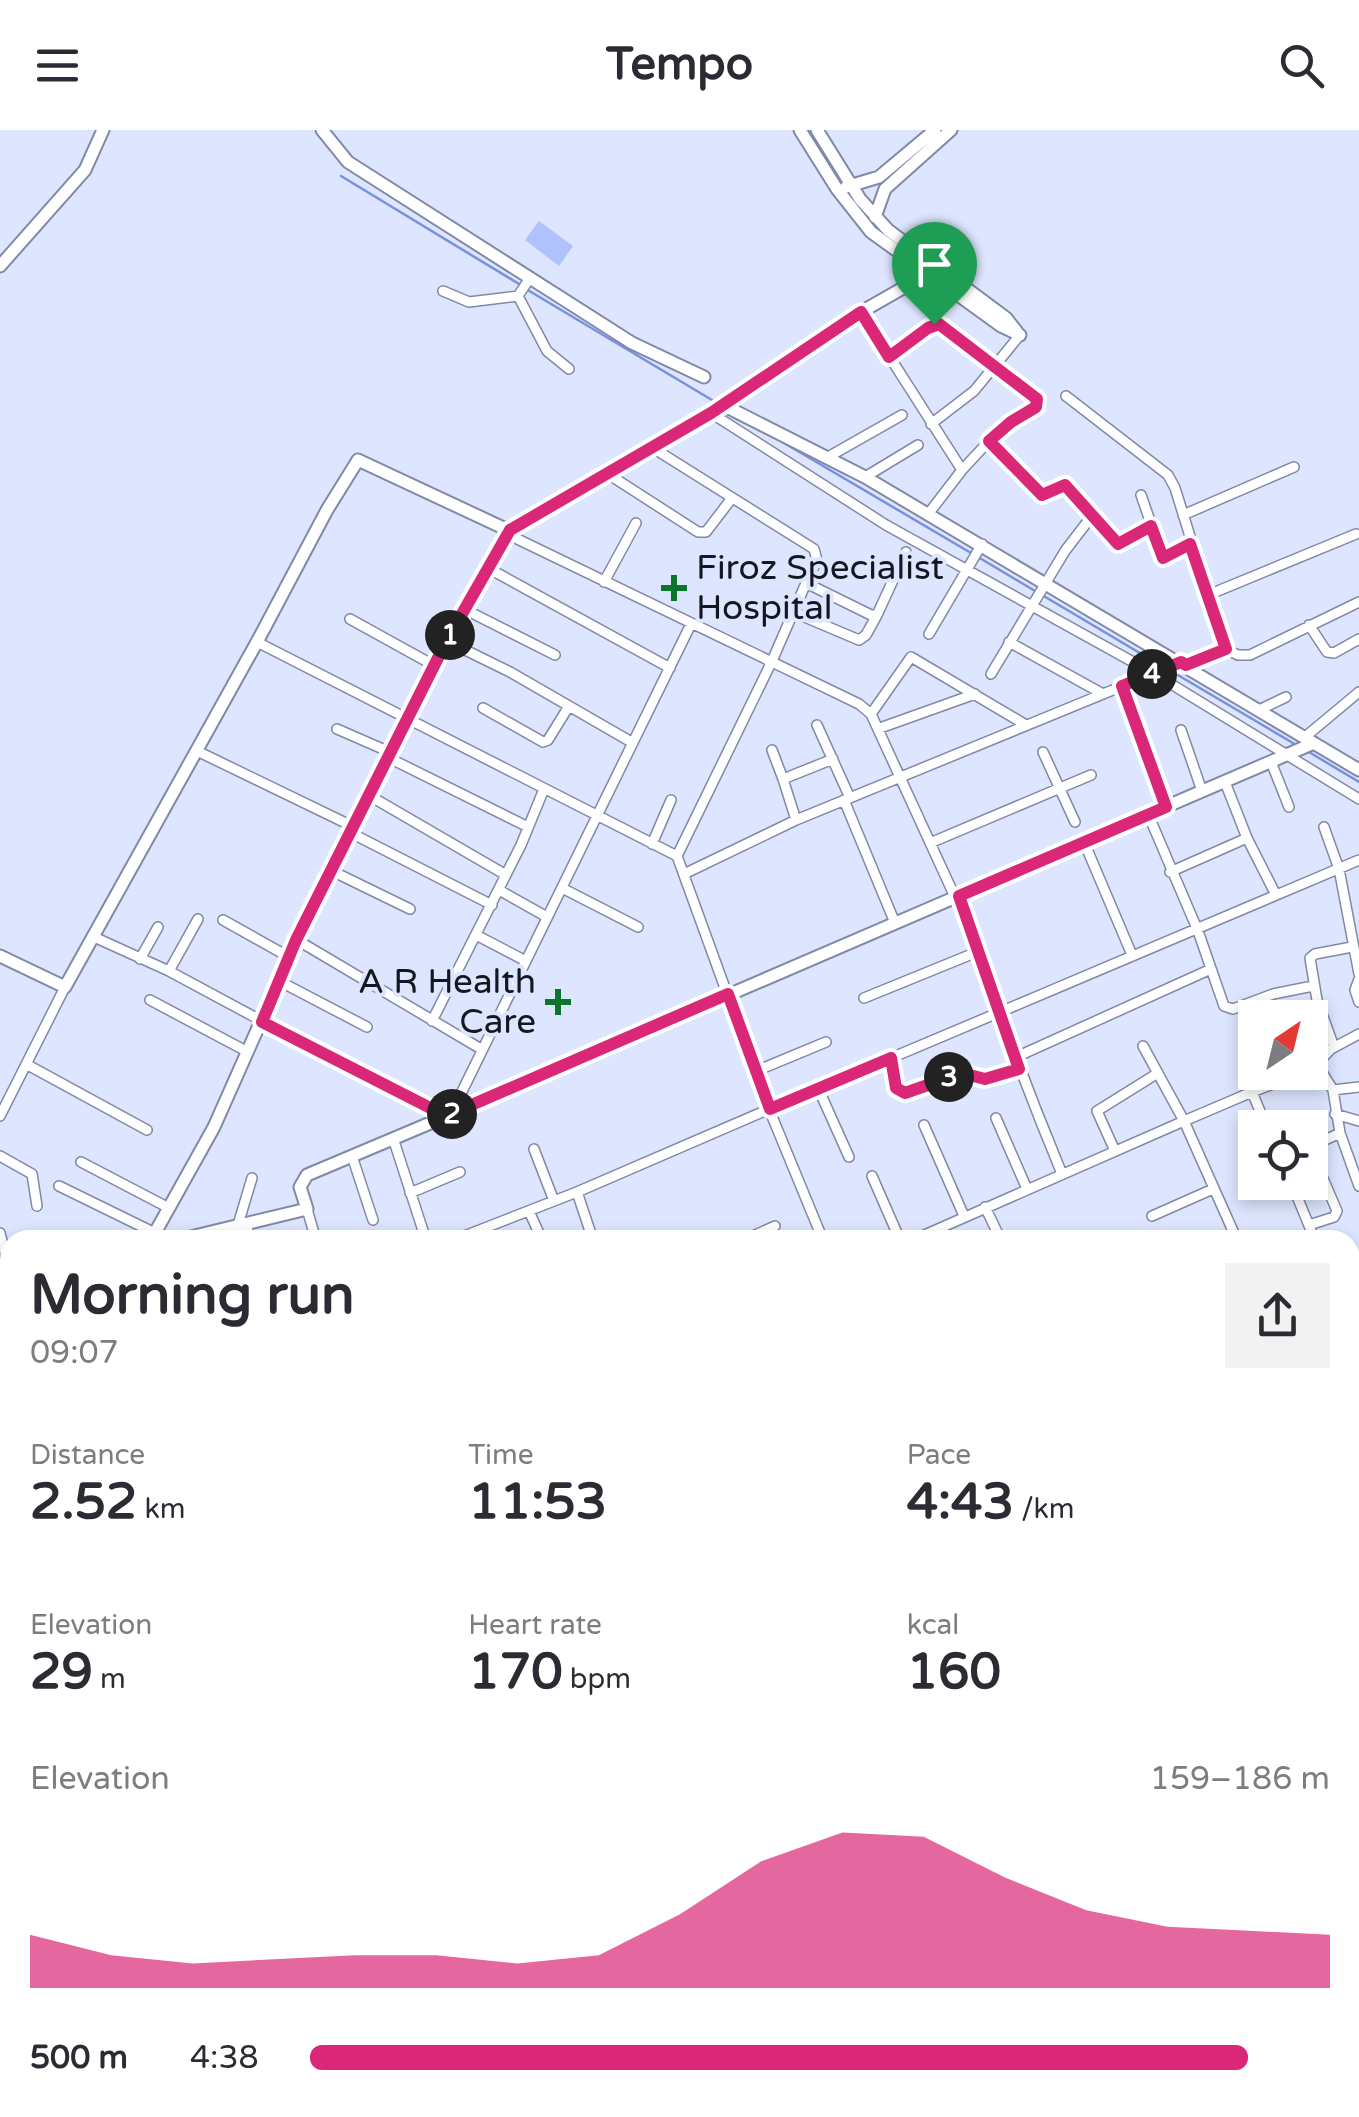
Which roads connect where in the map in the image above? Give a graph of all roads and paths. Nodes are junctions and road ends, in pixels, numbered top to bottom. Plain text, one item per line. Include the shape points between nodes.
1 (104, 130) edge
2 (322, 130) edge
3 (800, 130) edge
4 (817, 130) edge
5 (936, 130) edge
6 (951, 130) edge
7 (852, 185) junction
8 (837, 189) junction
9 (875, 217) junction
10 (0, 266) edge
11 (934, 271) junction
12 (530, 278) junction
13 (443, 291) dead end
14 (518, 296) junction
15 (861, 312) junction
16 (1020, 335) joint
17 (889, 357) junction
18 (992, 366) junction
19 (569, 369) dead end
20 (704, 377) dead end
21 (1066, 396) dead end
22 (723, 406) junction
23 (711, 413) junction
24 (902, 415) dead end
25 (930, 424) junction
26 (989, 441) junction
27 (918, 445) dead end
28 (653, 448) junction
29 (828, 457) junction
30 (1294, 467) dead end
31 (962, 470) junction
32 (608, 474) junction
33 (865, 476) junction
34 (1141, 495) dead end
35 (732, 498) junction
36 (929, 513) junction
37 (1182, 515) junction
38 (1091, 517) junction
39 (636, 524) dead end
40 (1151, 526) junction
41 (508, 532) junction
42 (1356, 534) dead end
43 (1190, 544) junction
44 (906, 552) dead end
45 (973, 558) junction
46 (486, 568) junction
47 (604, 582) junction
48 (1046, 582) junction
49 (806, 583) junction
50 (1208, 595) junction
51 (1359, 602) edge
52 (1032, 604) junction
53 (464, 609) junction
54 (793, 612) junction
55 (877, 614) junction
56 (350, 620) dead end
57 (691, 624) junction
58 (1309, 625) junction
59 (928, 634) dead end
60 (1359, 639) edge
61 (447, 640) junction
62 (257, 642) junction
63 (1009, 642) junction
64 (1226, 649) junction
65 (555, 655) dead end
66 (772, 661) junction
67 (1183, 664) junction
68 (434, 666) junction
69 (670, 668) junction
70 (1160, 670) junction
71 (991, 674) dead end
72 (1122, 686) junction
73 (1359, 692) edge
74 (975, 694) junction
75 (1104, 694) junction
76 (1286, 696) dead end
77 (569, 706) junction
78 (483, 708) dead end
79 (1259, 710) junction
80 (871, 714) junction
81 (408, 721) junction
82 (817, 724) dead end
83 (1026, 726) junction
84 (880, 728) junction
85 (337, 729) dead end
86 (1181, 730) dead end
87 (633, 743) junction
88 (1301, 748) junction
89 (772, 750) dead end
90 (197, 751) junction
91 (1044, 752) dead end
92 (390, 755) junction
93 (833, 759) junction
94 (1270, 762) junction
95 (1359, 770) edge
96 (1091, 775) dead end
97 (900, 777) junction
98 (783, 778) junction
99 (1224, 782) junction
100 (1060, 788) junction
101 (544, 789) junction
102 (1202, 792) junction
103 (370, 796) junction
104 (847, 799) junction
105 (1359, 799) edge
106 (670, 800) dead end
107 (1166, 807) junction
108 (1289, 807) dead end
109 (1148, 814) junction
110 (596, 816) junction
111 (796, 820) junction
112 (1075, 822) dead end
113 (528, 827) junction
114 (1324, 827) dead end
115 (353, 830) junction
116 (1247, 838) junction
117 (930, 842) junction
118 (1084, 842) junction
119 (652, 844) junction
120 (677, 856) junction
121 (1359, 860) edge
122 (1338, 869) junction
123 (332, 870) junction
124 (1170, 872) junction
125 (506, 874) junction
126 (684, 874) junction
127 (562, 888) junction
128 (499, 890) junction
129 (1276, 895) junction
130 (957, 896) junction
131 (492, 905) junction
132 (410, 908) dead end
133 (1359, 910) edge
134 (1346, 912) junction
135 (547, 917) junction
136 (198, 919) dead end
137 (223, 920) dead end
138 (894, 923) junction
139 (158, 927) dead end
140 (638, 927) dead end
141 (1198, 932) junction
142 (476, 935) junction
143 (94, 937) junction
144 (296, 940) junction
145 (1352, 947) junction
146 (978, 952) junction
147 (1132, 955) junction
148 (0, 956) edge
149 (289, 957) junction
150 (140, 959) junction
151 (526, 961) junction
152 (1211, 969) junction
153 (169, 971) junction
154 (1358, 979) edge
155 (279, 981) junction
156 (1314, 986) junction
157 (65, 987) junction
158 (728, 994) junction
159 (864, 998) dead end
160 (150, 1000) dead end
161 (1359, 1002) edge
162 (1001, 1012) junction
163 (432, 1021) junction
164 (262, 1022) junction
165 (367, 1027) dead end
166 (1359, 1034) edge
167 (826, 1042) dead end
168 (1142, 1046) dead end
169 (1334, 1047) junction
170 (482, 1049) junction
171 (248, 1052) junction
172 (1328, 1052) edge
173 (891, 1058) junction
174 (1014, 1058) junction
175 (26, 1064) junction
176 (1019, 1069) junction
177 (756, 1071) junction
178 (1158, 1074) junction
179 (1328, 1085) edge
180 (1359, 1086) edge
181 (818, 1088) junction
182 (1257, 1090) edge
183 (1333, 1090) junction
184 (1252, 1092) junction
185 (770, 1109) junction
186 (1260, 1110) edge
187 (1336, 1114) junction
188 (449, 1115) junction
189 (0, 1116) edge
190 (996, 1118) dead end
191 (1359, 1121) edge
192 (1184, 1122) junction
193 (924, 1125) dead end
194 (147, 1130) dead end
195 (1340, 1133) junction
196 (393, 1138) junction
197 (1328, 1139) edge
198 (534, 1148) dead end
199 (1115, 1151) junction
200 (0, 1156) edge
201 (352, 1156) junction
202 (849, 1157) dead end
203 (81, 1162) dead end
204 (460, 1172) dead end
205 (1062, 1174) junction
206 (872, 1176) dead end
207 (252, 1178) dead end
208 (59, 1186) dead end
209 (1359, 1186) edge
210 (1328, 1188) edge
211 (1027, 1189) junction
212 (1213, 1189) junction
213 (577, 1192) junction
214 (410, 1193) junction
215 (1299, 1200) edge
216 (554, 1201) junction
217 (38, 1206) dead end
218 (986, 1207) junction
219 (168, 1208) junction
220 (307, 1208) junction
221 (529, 1211) junction
222 (964, 1216) junction
223 (1152, 1216) dead end
224 (373, 1220) dead end
225 (1310, 1225) junction
226 (775, 1226) dead end
227 (242, 1227) junction
228 (142, 1230) edge
229 (156, 1230) edge
230 (230, 1230) edge
231 (244, 1230) edge
232 (313, 1230) edge
233 (423, 1230) edge
234 (480, 1230) edge
235 (538, 1230) edge
236 (590, 1230) edge
237 (767, 1230) edge
238 (819, 1230) edge
239 (896, 1230) edge
240 (942, 1230) edge
241 (996, 1230) edge
242 (1231, 1230) edge
243 (1312, 1230) edge

1 - 10 street via 85,170
2 - 12 street via 348,162
3 - 8 street
4 - 7 street
5 - 7 street via 879,177
6 - 9 street via 885,189
7 - 8 street
7 - 9 street
8 - 11 street via 871,232
9 - 11 street
11 - 15 street
11 - 16 street
12 - 14 street
12 - 20 street via 632,343
13 - 14 street via 469,302
14 - 19 street via 547,350
15 - 17 street
15 - 22 street
16 - 18 street
17 - 18 street via 939,324
17 - 25 street
18 - 25 street via 974,392
18 - 26 street via 1038,402
21 - 37 street via 1156,464 1175,488
22 - 23 street
22 - 29 street
23 - 28 street
23 - 45 street via 886,525
24 - 29 street
25 - 31 street
26 - 31 street
26 - 38 street via 1038,492 1045,496 1065,485
27 - 33 street
28 - 32 street
28 - 35 street
29 - 33 street
30 - 37 street
31 - 36 street
32 - 35 street via 703,533
32 - 41 street
33 - 36 street
34 - 40 street
35 - 49 street via 814,549 817,560
36 - 45 street
37 - 43 street
38 - 40 street via 1118,544
38 - 48 street
39 - 47 street
40 - 43 street via 1163,558
41 - 46 street
41 - 47 street
41 - 62 street via 358,460
42 - 50 street
43 - 50 street
44 - 55 street
45 - 48 street
45 - 52 street
45 - 59 street
46 - 53 street
46 - 69 street
47 - 57 street
48 - 52 street
48 - 67 street
49 - 54 street
49 - 55 street
50 - 64 street
51 - 58 street
52 - 63 street
52 - 70 street
53 - 61 street
53 - 65 street
54 - 55 street via 858,640
54 - 66 street
56 - 68 street
57 - 66 street
57 - 69 street
58 - 60 street via 1327,652
58 - 64 street via 1250,655
61 - 68 street
61 - 77 street
62 - 81 street
62 - 90 street
63 - 71 street
63 - 75 street
64 - 67 street
66 - 80 street
66 - 120 street
67 - 70 street
67 - 79 street
68 - 81 street
69 - 87 street
70 - 72 street
70 - 88 street
72 - 75 street
72 - 107 street
73 - 88 street
74 - 80 street via 911,657
74 - 83 street
74 - 84 street
75 - 83 street
76 - 79 street
77 - 78 street via 543,742
77 - 87 street
79 - 88 street
80 - 84 street
81 - 92 street
81 - 101 street
82 - 93 street
83 - 97 street
84 - 97 street
85 - 92 street
86 - 102 street
87 - 110 street
88 - 94 street
88 - 95 street
88 - 105 street
89 - 98 street
90 - 115 street
90 - 143 street
91 - 100 street
92 - 103 street
92 - 113 street
93 - 98 street
93 - 104 street
94 - 99 street
94 - 108 street
96 - 100 street
97 - 104 street
97 - 117 street
98 - 111 street
99 - 102 street
99 - 116 street
100 - 112 street
100 - 117 street
101 - 110 street
101 - 113 street
102 - 107 street
103 - 115 street
103 - 125 street
104 - 111 street
104 - 138 street
106 - 119 street
107 - 109 street
109 - 118 street
109 - 124 street
110 - 119 street
110 - 127 street
111 - 126 street
113 - 125 street
114 - 122 street
115 - 123 street
115 - 131 street
116 - 124 street
116 - 129 street
117 - 130 street
118 - 130 street
118 - 147 street
119 - 120 street
120 - 126 street
121 - 122 street
122 - 129 street
122 - 134 street
123 - 132 street
123 - 144 street
124 - 141 street
125 - 128 street
126 - 158 street
127 - 135 street
127 - 140 street
128 - 131 street
128 - 135 street
129 - 141 street
130 - 138 street
130 - 146 street
131 - 142 street
133 - 134 street
134 - 145 street
135 - 151 street
136 - 153 street
137 - 149 street
138 - 158 street
139 - 150 street
141 - 147 street
141 - 152 street
142 - 151 street
142 - 163 street
143 - 150 street
143 - 157 street
144 - 149 street
144 - 163 street
145 - 154 street
145 - 156 street via 1312,955
146 - 159 street
146 - 162 street
147 - 162 street
148 - 157 street
149 - 155 street
150 - 153 street
151 - 170 street
152 - 156 street via 1228,1009
152 - 174 street
153 - 164 street
154 - 161 street
155 - 164 street
155 - 165 street
156 - 169 street
157 - 175 street
158 - 177 street
158 - 188 street
160 - 171 street
162 - 173 street
162 - 174 street
163 - 170 street
164 - 171 street
164 - 188 street
166 - 169 street
167 - 177 street
168 - 178 street
169 - 172 street
170 - 188 street
171 - 219 street
173 - 176 street via 896,1088 905,1093 962,1073 985,1079
173 - 181 street
174 - 176 street
175 - 189 street
175 - 194 street
176 - 205 street
177 - 185 street
178 - 192 street
178 - 199 street via 1097,1111
179 - 183 street
180 - 183 street
181 - 185 street
181 - 202 street
182 - 184 street
183 - 187 street
184 - 186 street
184 - 192 street
185 - 213 street
185 - 238 street
187 - 191 street
187 - 195 street
188 - 196 street
190 - 211 street
192 - 199 street
192 - 212 street
193 - 222 street
195 - 197 street
195 - 209 street
196 - 201 street
196 - 214 street
198 - 216 street
199 - 205 street
200 - 217 street via 32,1174
201 - 220 street via 302,1179
201 - 224 street
203 - 219 street
204 - 214 street
205 - 211 street
206 - 239 street
207 - 227 street
208 - 228 street
210 - 225 street via 1338,1211
211 - 218 street
212 - 223 street
212 - 242 street
213 - 216 street
213 - 236 street
214 - 233 street
215 - 225 street
216 - 221 street
218 - 222 street
218 - 241 street
219 - 229 street
220 - 227 street
220 - 232 street
221 - 234 street
221 - 235 street
222 - 240 street
225 - 243 street
226 - 237 street
227 - 230 street
227 - 231 street

